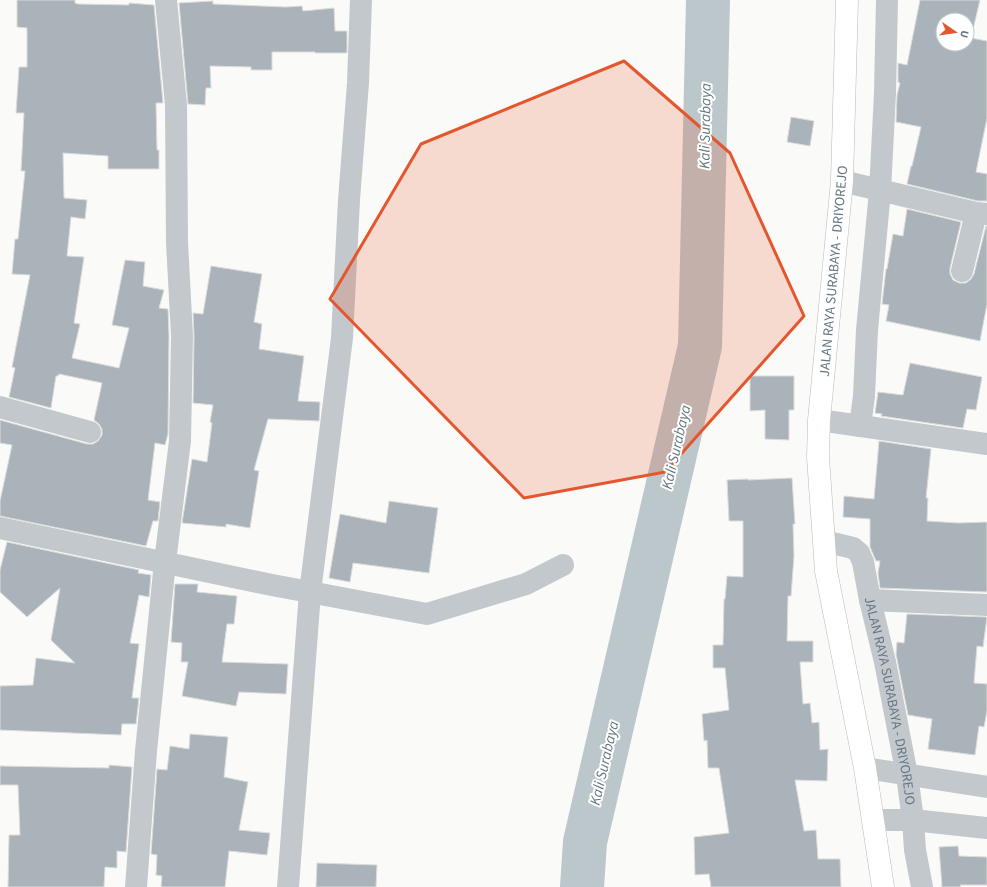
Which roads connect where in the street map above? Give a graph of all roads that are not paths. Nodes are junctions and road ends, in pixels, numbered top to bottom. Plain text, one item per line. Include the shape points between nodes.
1 (166, 0) edge
2 (361, 0) edge
3 (847, 0) edge
4 (887, 0) edge
5 (842, 181) junction
6 (880, 191) junction
7 (981, 214) edge
8 (962, 271) dead end
9 (0, 407) edge
10 (819, 420) junction
11 (860, 426) junction
12 (90, 432) dead end
13 (987, 444) edge
14 (0, 528) edge
15 (824, 541) junction
16 (165, 562) junction
17 (562, 565) dead end
18 (310, 592) junction
19 (870, 600) junction
20 (987, 605) edge
21 (865, 768) junction
22 (907, 775) junction
23 (987, 787) edge
24 (873, 820) junction
25 (914, 820) junction
26 (987, 828) edge
27 (136, 887) edge
28 (288, 887) edge
29 (883, 887) edge
30 (922, 887) edge

1 - 16 street via 176,105 182,336 180,441
2 - 18 street via 342,338
3 - 5 main road, JALAN RAYA SURABAYA - DRIYOREJO
4 - 6 street via 886,93
5 - 6 street
5 - 10 main road, JALAN RAYA SURABAYA - DRIYOREJO
6 - 7 street
6 - 11 street
7 - 8 street
9 - 12 street
10 - 11 street
10 - 15 main road, JALAN RAYA SURABAYA - DRIYOREJO via 818,457
11 - 13 street
14 - 16 street
15 - 19 street, JALAN RAYA SURABAYA - DRIYOREJO via 853,548 859,553
15 - 21 main road, JALAN RAYA SURABAYA - DRIYOREJO via 826,571
16 - 18 street
16 - 27 street via 146,751
17 - 18 street via 526,584 427,614
18 - 28 street
19 - 20 street
19 - 22 street, JALAN RAYA SURABAYA - DRIYOREJO
21 - 22 street
21 - 24 main road, JALAN RAYA SURABAYA - DRIYOREJO
22 - 23 street
22 - 25 street, JALAN RAYA SURABAYA - DRIYOREJO
24 - 25 street
24 - 29 main road, JALAN RAYA SURABAYA - DRIYOREJO
25 - 26 street
25 - 30 street, JALAN RAYA SURABAYA - DRIYOREJO via 915,850

